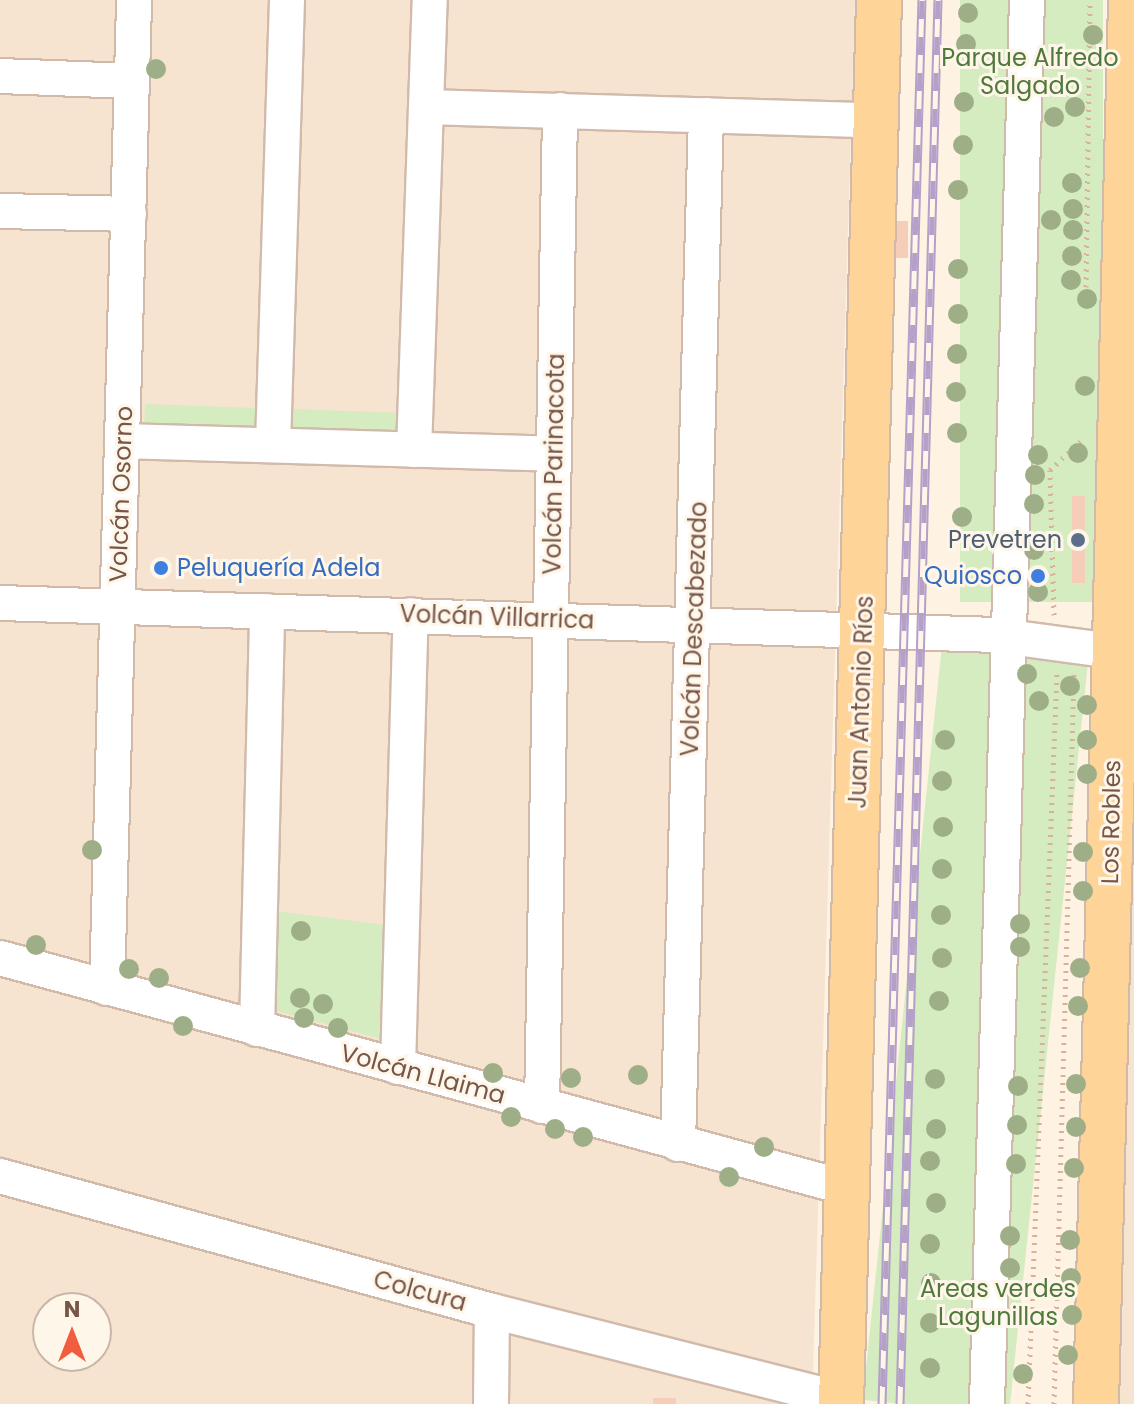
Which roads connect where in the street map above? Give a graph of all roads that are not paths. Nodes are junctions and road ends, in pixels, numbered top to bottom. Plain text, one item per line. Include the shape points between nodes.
1 (134, 0) edge
2 (287, 0) edge
3 (430, 0) edge
4 (879, 0) edge
5 (1012, 0) edge
6 (1027, 0) edge
7 (1131, 0) edge
8 (0, 76) edge
9 (132, 81) junction
10 (426, 107) junction
11 (560, 110) junction
12 (706, 115) junction
13 (877, 120) junction
14 (1131, 163) edge
15 (0, 211) edge
16 (129, 214) junction
17 (122, 441) junction
18 (273, 445) junction
19 (414, 450) junction
20 (554, 454) junction
21 (0, 603) edge
22 (118, 606) junction
23 (267, 611) junction
24 (411, 615) junction
25 (551, 619) junction
26 (695, 623) junction
27 (863, 629) junction
28 (1002, 636) junction
29 (1125, 652) edge
30 (0, 958) edge
31 (107, 988) junction
32 (257, 1029) junction
33 (1120, 1057) edge
34 (398, 1067) junction
35 (542, 1106) junction
36 (678, 1144) junction
37 (0, 1176) edge
38 (847, 1188) junction
39 (492, 1311) junction
40 (841, 1402) edge
41 (491, 1404) edge
42 (973, 1404) edge
43 (987, 1404) edge
44 (1096, 1404) edge

1 - 9 street, Volcán Osorno
2 - 18 street
3 - 10 street
4 - 13 main road, Juan Antonio Ríos
5 - 28 street
6 - 28 street
7 - 14 main road, Los Robles
8 - 9 street
9 - 16 street, Volcán Osorno
10 - 11 street
10 - 19 street
11 - 12 street
11 - 20 street, Volcán Parinacota
12 - 13 street
12 - 26 street, Volcán Descabezado
13 - 27 main road, Juan Antonio Ríos
14 - 29 main road, Los Robles
15 - 16 street
16 - 17 street, Volcán Osorno
17 - 18 street
17 - 22 street, Volcán Osorno
18 - 19 street
19 - 20 street
20 - 25 street, Volcán Parinacota
21 - 22 street, Volcán Villarrica
22 - 23 street, Volcán Villarrica
22 - 31 street, Volcán Osorno
23 - 24 street, Volcán Villarrica
23 - 32 street
24 - 25 street, Volcán Villarrica
24 - 34 street
25 - 26 street, Volcán Villarrica
25 - 35 street, Volcán Parinacota
26 - 27 street, Volcán Villarrica
26 - 36 street, Volcán Descabezado
27 - 28 street, Volcán Villarrica
27 - 38 main road, Juan Antonio Ríos
28 - 29 street, Volcán Villarrica
28 - 42 street
28 - 43 street
29 - 33 main road, Los Robles
30 - 31 street, Volcán Llaima
31 - 32 street, Volcán Llaima
32 - 34 street, Volcán Llaima
33 - 44 main road, Los Robles
34 - 35 street, Volcán Llaima
35 - 36 street, Volcán Llaima
36 - 38 street, Volcán Llaima
37 - 39 street, Colcura
38 - 40 main road, Juan Antonio Ríos
39 - 40 street, Colcura
39 - 41 street

